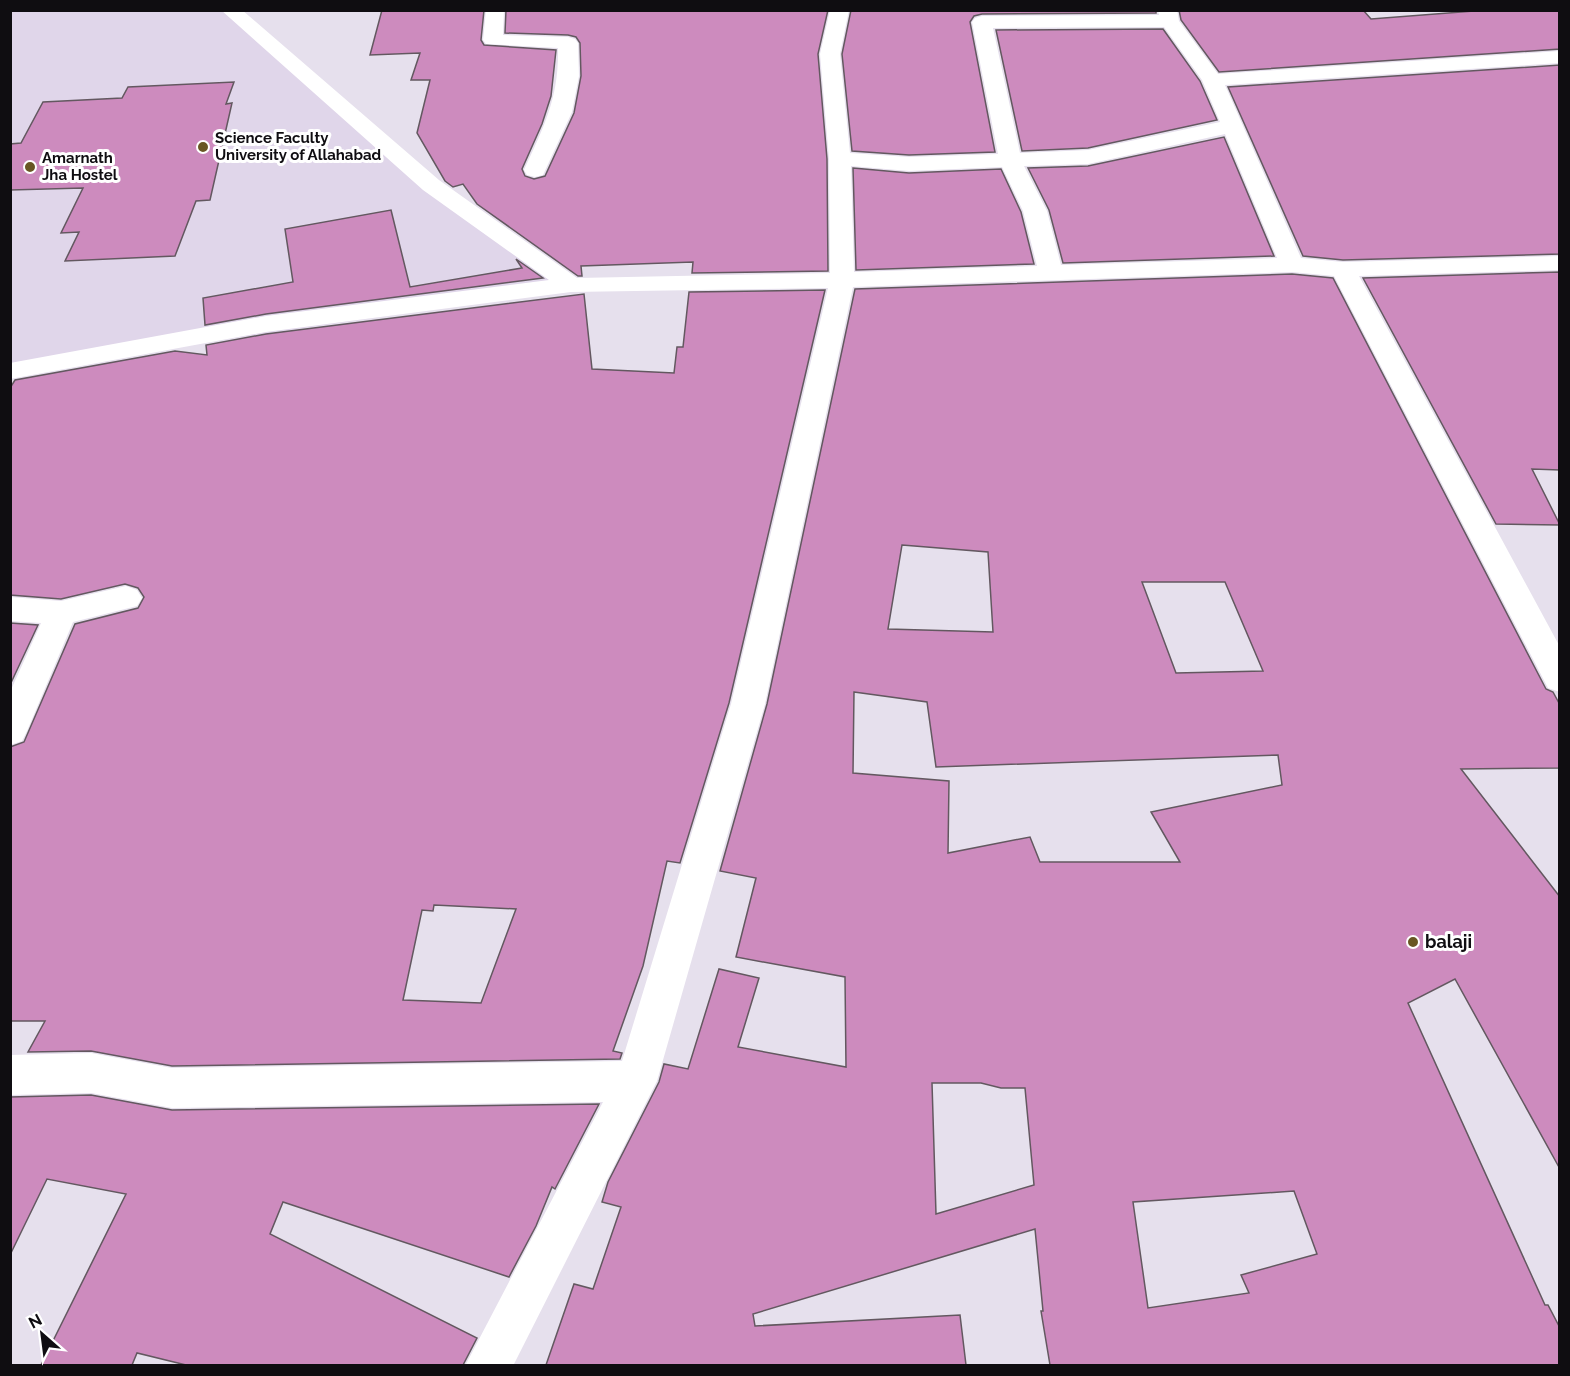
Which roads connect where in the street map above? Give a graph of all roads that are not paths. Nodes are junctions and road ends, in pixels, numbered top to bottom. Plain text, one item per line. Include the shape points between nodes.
1 (230, 10) edge
2 (495, 10) edge
3 (840, 10) edge
4 (1169, 16) edge
5 (1560, 57) edge
6 (1212, 80) junction
7 (1232, 126) junction
8 (840, 159) junction
9 (1010, 160) junction
10 (535, 170) dead end
11 (1560, 263) edge
12 (1292, 265) junction
13 (1343, 269) junction
14 (1051, 273) junction
15 (842, 280) junction
16 (571, 285) junction
17 (10, 371) edge
18 (126, 598) dead end
19 (10, 609) edge
20 (61, 613) junction
21 (1559, 677) edge
22 (10, 731) edge
23 (10, 1075) edge
24 (636, 1081) junction
25 (488, 1365) edge

1 - 16 street via 431,185
2 - 10 street via 493,40 568,43 569,76 561,112
3 - 8 street via 830,54
4 - 6 street
4 - 9 street via 982,22
5 - 6 street
6 - 7 street
7 - 9 street via 1088,157
7 - 12 street
8 - 9 street via 909,164
8 - 15 street
9 - 14 street via 1035,211
11 - 13 street
12 - 13 street
12 - 14 street
13 - 21 street
14 - 15 street
15 - 16 street
15 - 24 street via 748,704
16 - 17 street via 266,324
18 - 20 street
19 - 20 street
20 - 22 street
23 - 24 street via 91,1072 171,1088
24 - 25 street

